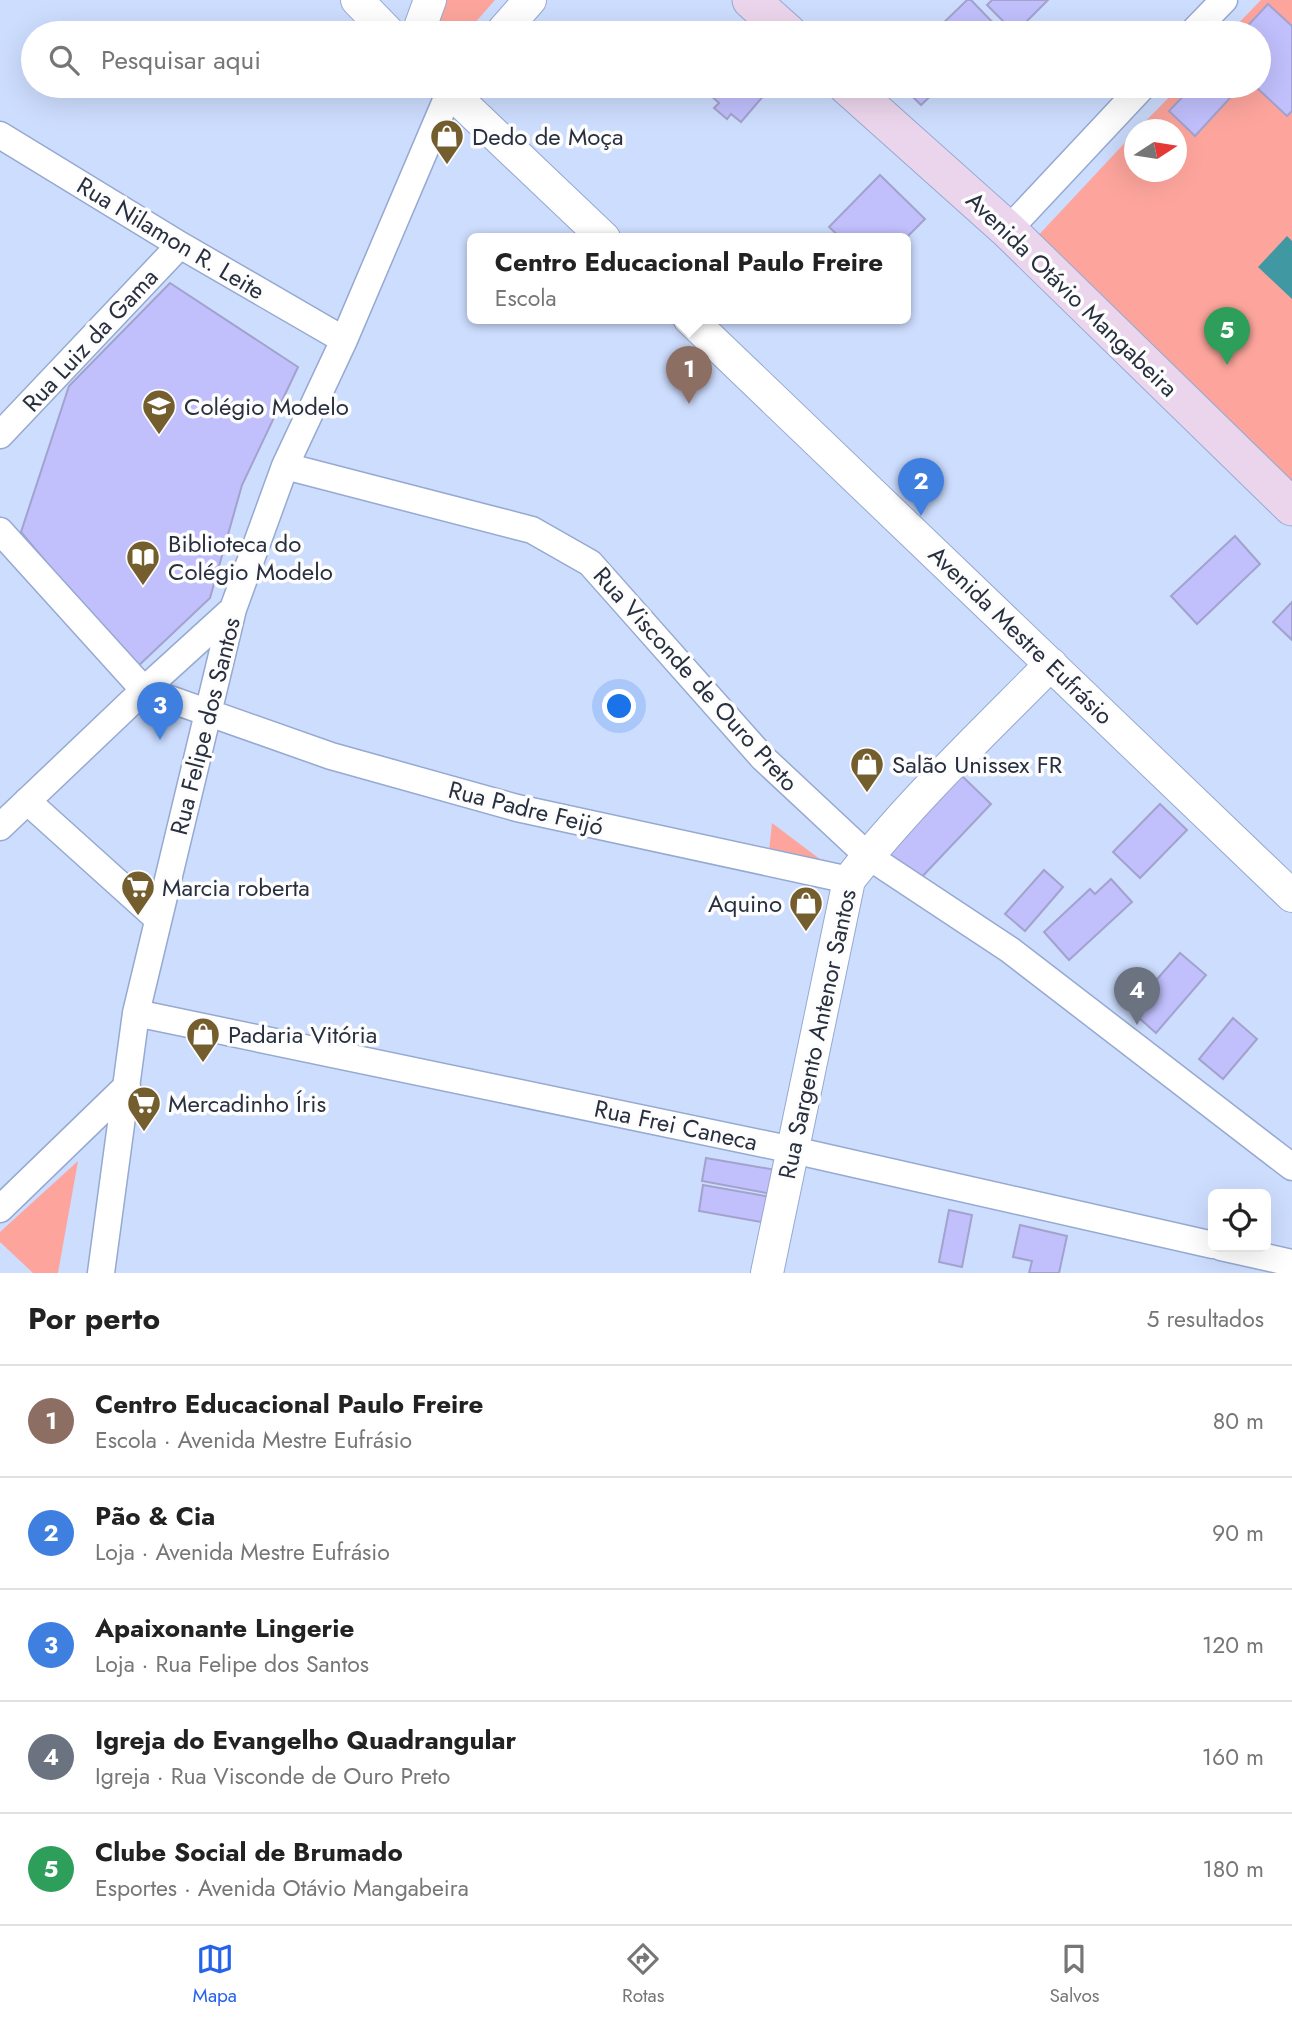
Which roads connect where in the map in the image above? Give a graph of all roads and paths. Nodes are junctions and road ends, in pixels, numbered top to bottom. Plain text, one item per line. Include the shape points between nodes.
1 (357, 0) edge
2 (430, 0) edge
3 (530, 0) edge
4 (751, 0) edge
5 (1216, 3) edge
6 (377, 21) edge
7 (422, 21) edge
8 (512, 21) edge
9 (775, 21) edge
10 (1202, 21) edge
11 (445, 98) edge
12 (461, 98) edge
13 (860, 98) edge
14 (1132, 98) edge
15 (0, 135) edge
16 (1007, 230) junction
17 (599, 233) edge
18 (180, 245) junction
19 (695, 324) edge
20 (344, 340) junction
21 (0, 435) edge
22 (285, 466) junction
23 (1292, 506) edge
24 (0, 531) edge
25 (233, 609) junction
26 (1051, 664) junction
27 (144, 690) junction
28 (209, 712) junction
29 (27, 801) junction
30 (0, 827) edge
31 (858, 868) junction
32 (1292, 896) edge
33 (158, 919) junction
34 (136, 1013) junction
35 (127, 1086) junction
36 (793, 1150) junction
37 (1292, 1167) edge
38 (0, 1209) edge
39 (1208, 1244) edge
40 (1243, 1252) edge
41 (1292, 1263) edge
42 (101, 1273) edge
43 (767, 1273) edge

1 - 6 street
2 - 7 street
3 - 8 street
4 - 9 main road
5 - 10 street
11 - 20 street, Rua Felipe dos Santos
12 - 17 street
13 - 16 main road, Avenida Otávio Mangabeira
14 - 16 street
15 - 18 street, Rua Nilamon R. Leite
16 - 23 main road, Avenida Otávio Mangabeira
18 - 20 street, Rua Nilamon R. Leite
18 - 21 street, Rua Luiz da Gama
19 - 26 street, Avenida Mestre Eufrásio
20 - 22 street, Rua Felipe dos Santos
22 - 25 street, Rua Felipe dos Santos
22 - 31 street, Rua Visconde de Ouro Preto via 532,530 590,564
24 - 27 street
25 - 27 street
25 - 28 street, Rua Felipe dos Santos
26 - 31 street
26 - 32 street, Avenida Mestre Eufrásio
27 - 28 street, Rua Padre Feijó
27 - 29 street
28 - 31 street, Rua Padre Feijó via 331,757 517,808
28 - 33 street, Rua Felipe dos Santos
29 - 30 street
29 - 33 street
31 - 36 street, Rua Sargento Antenor Santos
31 - 37 street, Rua Visconde de Ouro Preto via 1010,950
33 - 34 street, Rua Felipe dos Santos
34 - 35 street, Rua Felipe dos Santos
34 - 36 street, Rua Frei Caneca
35 - 38 street
35 - 42 street, Rua Felipe dos Santos
36 - 39 street, Rua Frei Caneca
36 - 43 street, Rua Sargento Antenor Santos
40 - 41 street

